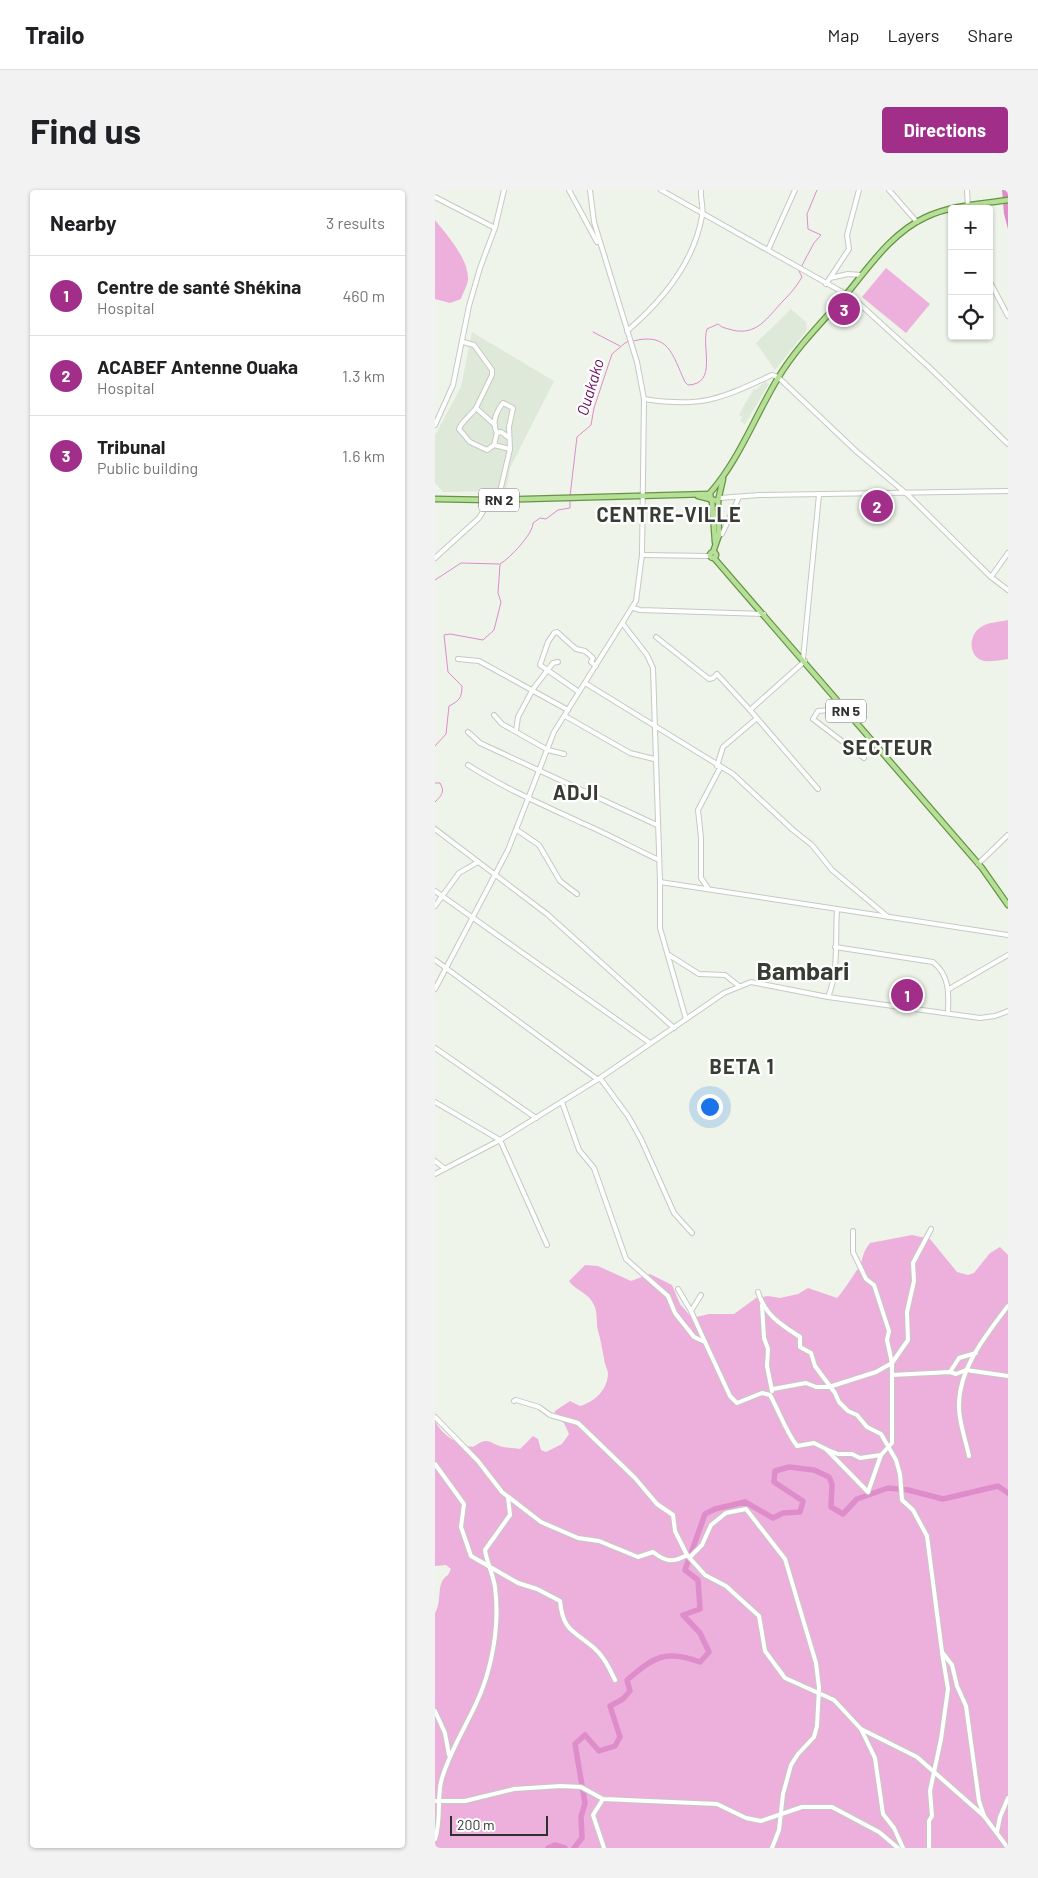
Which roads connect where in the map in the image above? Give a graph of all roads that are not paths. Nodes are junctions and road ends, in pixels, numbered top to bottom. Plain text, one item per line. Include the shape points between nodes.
1 (504, 190) edge
2 (569, 190) edge
3 (590, 190) edge
4 (661, 190) edge
5 (701, 190) edge
6 (795, 190) edge
7 (859, 190) edge
8 (889, 190) edge
9 (967, 190) edge
10 (435, 197) edge
11 (1008, 200) edge
12 (968, 205) edge
13 (976, 205) edge
14 (948, 210) edge
15 (703, 214) junction
16 (917, 222) junction
17 (495, 228) junction
18 (601, 248) junction
19 (768, 250) junction
20 (861, 275) junction
21 (830, 278) junction
22 (826, 284) junction
23 (993, 288) edge
24 (845, 295) junction
25 (1008, 316) edge
26 (627, 331) junction
27 (463, 342) junction
28 (778, 377) junction
29 (644, 399) junction
30 (476, 408) junction
31 (435, 424) edge
32 (495, 425) junction
33 (497, 433) junction
34 (508, 437) junction
35 (494, 444) junction
36 (1008, 444) edge
37 (510, 450) junction
38 (724, 475) junction
39 (1008, 491) edge
40 (819, 495) junction
41 (908, 495) junction
42 (642, 496) junction
43 (715, 497) junction
44 (739, 497) junction
45 (435, 499) edge
46 (490, 500) junction
47 (503, 500) junction
48 (717, 535) junction
49 (1008, 553) edge
50 (642, 555) junction
51 (712, 556) junction
52 (435, 558) edge
53 (991, 577) junction
54 (1008, 590) edge
55 (633, 608) junction
56 (764, 614) junction
57 (623, 624) junction
58 (656, 637) dead end
59 (458, 660) dead end
60 (804, 660) junction
61 (558, 662) dead end
62 (596, 666) junction
63 (548, 671) junction
64 (585, 683) junction
65 (533, 689) junction
66 (579, 692) junction
67 (839, 703) junction
68 (569, 710) junction
69 (750, 710) junction
70 (494, 715) dead end
71 (565, 716) junction
72 (756, 719) junction
73 (656, 728) junction
74 (516, 731) junction
75 (468, 732) dead end
76 (548, 750) junction
77 (564, 754) dead end
78 (864, 758) dead end
79 (654, 759) junction
80 (468, 765) dead end
81 (719, 767) junction
82 (540, 772) junction
83 (818, 789) dead end
84 (529, 800) junction
85 (657, 825) junction
86 (435, 829) edge
87 (517, 830) junction
88 (1008, 835) edge
89 (659, 860) junction
90 (478, 862) junction
91 (978, 864) junction
92 (496, 875) junction
93 (660, 882) junction
94 (708, 888) junction
95 (435, 891) edge
96 (577, 894) dead end
97 (441, 896) junction
98 (1008, 905) edge
99 (435, 906) edge
100 (837, 910) junction
101 (473, 917) junction
102 (888, 917) junction
103 (1008, 935) edge
104 (835, 947) junction
105 (669, 955) junction
106 (1008, 955) edge
107 (435, 960) edge
108 (447, 969) junction
109 (739, 986) junction
110 (435, 989) edge
111 (949, 989) junction
112 (828, 997) junction
113 (1008, 1011) edge
114 (948, 1012) junction
115 (686, 1019) junction
116 (674, 1028) junction
117 (650, 1043) junction
118 (435, 1048) edge
119 (599, 1078) junction
120 (435, 1102) edge
121 (562, 1102) junction
122 (536, 1118) junction
123 (500, 1140) junction
124 (435, 1161) edge
125 (445, 1168) junction
126 (435, 1174) edge
127 (931, 1229) dead end
128 (853, 1231) dead end
129 (692, 1233) dead end
130 (547, 1245) dead end
131 (678, 1289) dead end
132 (758, 1292) dead end
133 (701, 1295) dead end
134 (762, 1305) junction
135 (1008, 1306) edge
136 (691, 1311) junction
137 (705, 1342) junction
138 (976, 1352) junction
139 (892, 1362) junction
140 (966, 1370) junction
141 (950, 1372) junction
142 (892, 1375) junction
143 (1008, 1376) edge
144 (829, 1387) junction
145 (773, 1389) junction
146 (770, 1395) junction
147 (514, 1401) dead end
148 (435, 1417) edge
149 (888, 1448) junction
150 (826, 1449) junction
151 (881, 1455) junction
152 (969, 1456) dead end
153 (435, 1464) edge
154 (508, 1497) junction
155 (689, 1556) junction
156 (490, 1568) junction
157 (942, 1652) junction
158 (615, 1680) dead end
159 (819, 1693) junction
160 (435, 1712) edge
161 (861, 1729) junction
162 (449, 1757) junction
163 (933, 1770) junction
164 (1008, 1798) edge
165 (603, 1799) junction
166 (437, 1801) edge
167 (781, 1814) junction
168 (984, 1816) junction
169 (997, 1832) junction
170 (435, 1838) edge
171 (604, 1848) edge
172 (772, 1848) edge
173 (898, 1848) edge
174 (903, 1848) edge
175 (929, 1848) edge
176 (1008, 1848) edge

1 - 17 street
2 - 18 street
3 - 18 street
4 - 15 street
5 - 15 street
6 - 19 street
7 - 21 street via 847,234 849,249
8 - 16 street
9 - 12 street
10 - 17 street
11 - 13 main road
14 - 16 main road
15 - 19 street
15 - 26 street via 690,258 683,269
16 - 20 main road via 882,250
17 - 27 street via 475,287
18 - 26 street
19 - 22 street
20 - 21 street
20 - 24 main road
21 - 22 street
22 - 24 street
23 - 25 street
24 - 28 main road
24 - 36 street via 874,315
26 - 29 street
27 - 30 street via 474,345 492,370
27 - 31 street via 453,385
28 - 29 street via 772,375 717,399 700,402 669,403
28 - 38 main road
28 - 41 street
29 - 42 street
30 - 32 street
30 - 35 street via 459,429 471,442 487,450
32 - 33 street
32 - 34 street via 501,405 511,406
33 - 34 street
33 - 35 street
34 - 37 street
35 - 37 street
37 - 47 street via 499,496
38 - 43 main road
38 - 43 main road
39 - 41 street
40 - 41 street
40 - 44 street
40 - 60 street
41 - 53 street
42 - 43 main road, RN 2
42 - 47 main road, RN 2
42 - 50 street
43 - 44 street
43 - 48 main road
44 - 48 street via 728,523
45 - 46 main road, RN 2
46 - 47 main road, RN 2
46 - 52 street via 479,518
48 - 51 main road
49 - 53 street
50 - 51 street
50 - 55 street
51 - 56 main road, RN 5
53 - 54 street
55 - 56 street
55 - 57 street
56 - 60 main road, RN 5
57 - 62 street
57 - 73 street via 651,662
58 - 69 street via 709,679 717,674
59 - 65 street via 479,661
60 - 67 main road, RN 5
60 - 69 street
61 - 63 street via 553,663
62 - 63 street via 589,654 576,649 555,632 540,665
62 - 64 street
63 - 65 street
63 - 66 street
64 - 66 street
64 - 73 street
65 - 68 street
65 - 74 street via 518,717
66 - 68 street
67 - 78 street via 830,710 818,711 813,719
67 - 91 main road, RN 5
68 - 71 street
69 - 72 street
70 - 74 street via 502,724
71 - 76 street via 554,732
71 - 79 street via 630,753
72 - 81 street via 723,747
72 - 83 street
73 - 79 street
73 - 81 street
74 - 76 street
75 - 82 street via 480,743
76 - 77 street
76 - 82 street
79 - 85 street
80 - 84 street
81 - 94 street via 698,810 701,878
81 - 102 street via 740,779 812,844 832,870
82 - 84 street
82 - 85 street
84 - 87 street
84 - 89 street
85 - 89 street
86 - 90 street
87 - 92 street
87 - 96 street via 539,845 560,881
88 - 91 street
89 - 93 street
90 - 92 street
90 - 97 street via 459,873
91 - 98 main road, RN 5
92 - 101 street
92 - 116 street via 571,933 593,957
93 - 94 street
93 - 105 street via 659,928
94 - 100 street
95 - 97 street
97 - 99 street
97 - 101 street
100 - 102 street
100 - 104 street
101 - 108 street
101 - 117 street
102 - 103 street
104 - 111 street via 933,962 944,974
104 - 112 street via 833,984
105 - 109 street via 699,974 725,975
105 - 115 street
106 - 111 street
107 - 108 street
108 - 110 street
108 - 119 street
109 - 112 street via 751,982
109 - 115 street
111 - 114 street
112 - 114 street
113 - 114 street via 980,1018
115 - 116 street
116 - 117 street
117 - 119 street
118 - 122 street
119 - 121 street
119 - 129 street via 628,1116 668,1202
120 - 123 street
121 - 122 street
121 - 137 street via 579,1150 593,1168 626,1259 668,1296 675,1313 694,1337
122 - 123 street
123 - 125 street
123 - 130 street
124 - 125 street
125 - 126 street
127 - 139 street via 913,1263 914,1281 907,1312 909,1340
128 - 139 street via 853,1252 866,1279 874,1285 889,1331 887,1340
131 - 136 street
132 - 134 street
133 - 136 street
134 - 144 street via 772,1318 799,1336 800,1347 811,1353 815,1366
134 - 145 street via 767,1366
135 - 138 street
136 - 137 street
137 - 146 street via 730,1396 737,1403 762,1393
138 - 140 street
138 - 141 street via 959,1358
139 - 142 street
139 - 144 street via 877,1372
140 - 141 street via 956,1374
140 - 143 street
140 - 152 street via 961,1382 959,1408
141 - 142 street
142 - 149 street via 892,1442
144 - 145 street via 806,1383
144 - 149 street via 848,1411 881,1434
145 - 146 street
146 - 150 street via 780,1420 797,1446 814,1443
147 - 155 street via 578,1423 657,1504 673,1515 675,1531
148 - 154 street
149 - 151 street
149 - 157 street via 901,1474 903,1500 913,1510 927,1536
150 - 151 street via 861,1458
150 - 151 street via 869,1492
153 - 156 street via 464,1504 461,1527 471,1556
154 - 155 street via 541,1522 578,1538 599,1541 638,1557 653,1552 663,1560 676,1561
154 - 156 street via 510,1515 485,1550
155 - 159 street via 705,1575 726,1586 759,1616 765,1651 785,1678
155 - 159 street via 702,1545 711,1525 726,1513 746,1509 785,1559 816,1663
156 - 158 street via 560,1602 561,1619 607,1663
156 - 162 street via 495,1588 491,1662 475,1706
157 - 163 street via 948,1689
157 - 168 street via 951,1664 966,1706 979,1801
159 - 161 street via 834,1700
159 - 167 street via 814,1737 791,1765
160 - 162 street via 445,1733
161 - 163 street via 917,1757
161 - 174 street via 875,1758 883,1814
162 - 166 street
163 - 168 street
163 - 175 street
164 - 169 street
165 - 166 street via 581,1787 561,1786 514,1789 465,1801
165 - 167 street via 717,1804 746,1818 761,1821
165 - 171 street via 593,1815
166 - 170 street via 439,1828
167 - 172 street
167 - 173 street via 802,1807 832,1807 879,1832
168 - 169 street
169 - 176 street

